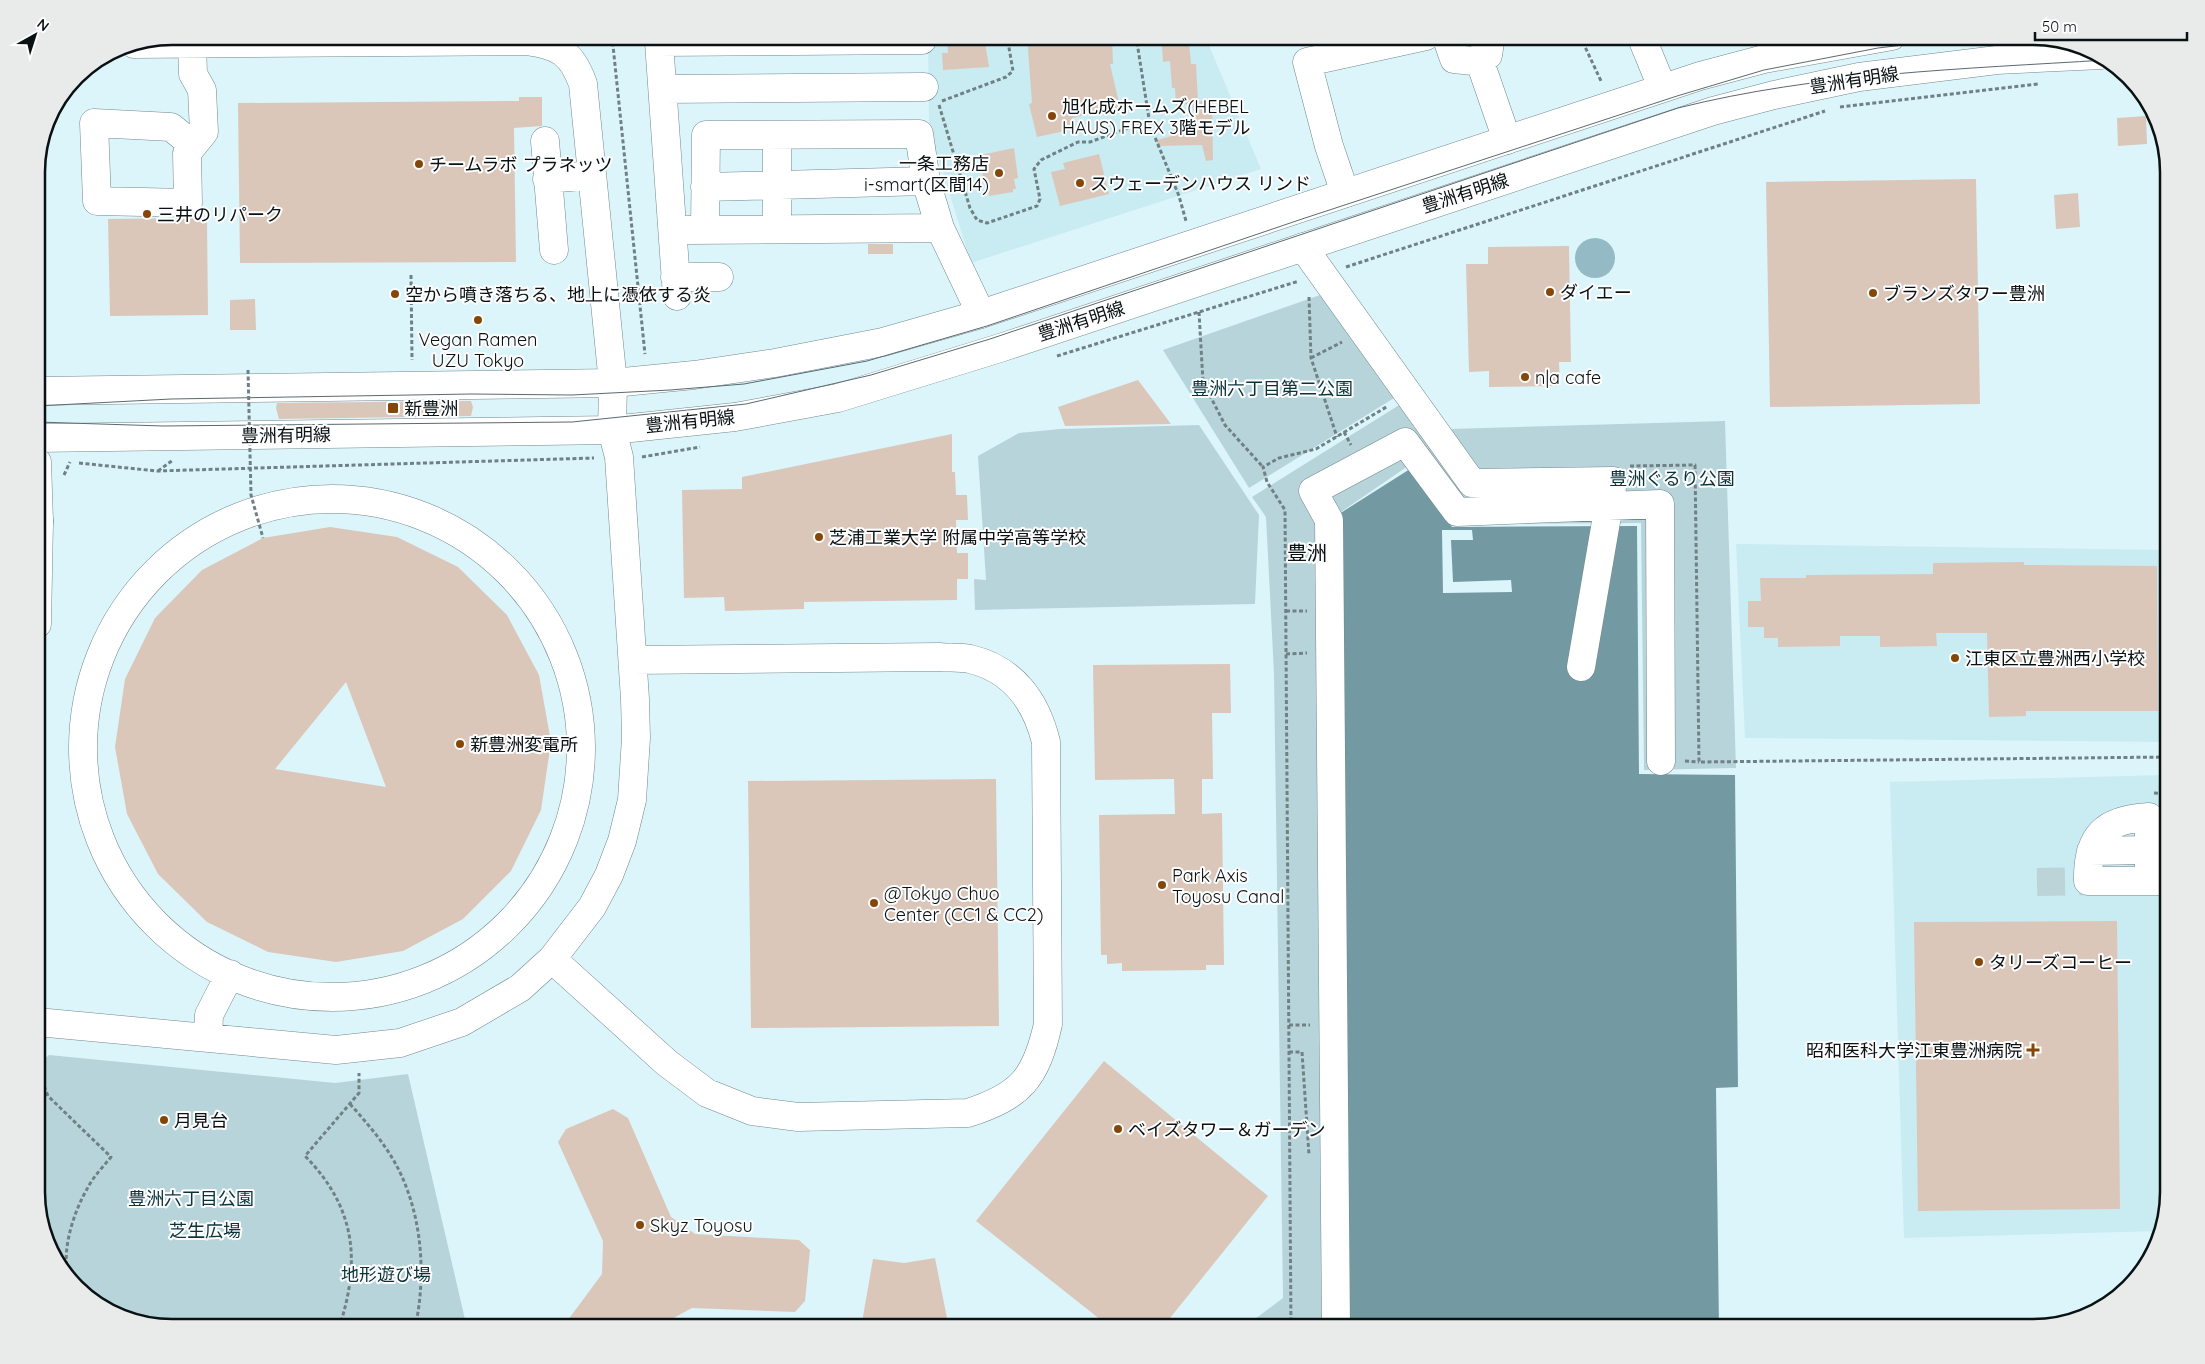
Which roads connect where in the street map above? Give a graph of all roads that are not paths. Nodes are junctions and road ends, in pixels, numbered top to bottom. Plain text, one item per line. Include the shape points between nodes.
1 (192, 45) edge
2 (552, 45) edge
3 (659, 45) edge
4 (1385, 45) edge
5 (1449, 45) edge
6 (1645, 45) edge
7 (1834, 45) edge
8 (1485, 48) edge
9 (2083, 56) edge
10 (193, 74) junction
11 (924, 87) dead end
12 (1662, 87) dead end
13 (663, 89) junction
14 (170, 127) junction
15 (777, 135) junction
16 (1507, 140) junction
17 (545, 141) dead end
18 (194, 145) junction
19 (592, 175) junction
20 (547, 179) junction
21 (926, 182) junction
22 (777, 186) junction
23 (705, 187) junction
24 (1345, 193) junction
25 (940, 228) junction
26 (777, 229) junction
27 (672, 230) junction
28 (705, 230) junction
29 (1303, 247) junction
30 (554, 250) dead end
31 (719, 277) dead end
32 (981, 314) junction
33 (613, 383) junction
34 (45, 391) edge
35 (612, 430) junction
36 (45, 438) edge
37 (1609, 506) junction
38 (633, 660) junction
39 (1581, 667) dead end
40 (1661, 761) dead end
41 (2159, 881) edge
42 (552, 958) junction
43 (230, 974) junction
44 (45, 1023) edge
45 (208, 1038) junction
46 (1336, 1319) edge

1 - 10 main road
2 - 19 main road via 566,53 578,68 583,84
3 - 13 main road
4 - 24 main road via 1307,62
5 - 8 main road via 1454,59
6 - 12 main road
7 - 16 main road, 豊洲有明線 via 1700,76
8 - 16 main road
9 - 29 main road, 豊洲有明線 via 1997,60 1859,77 1774,94 1648,132
10 - 14 main road via 183,91 185,109
10 - 18 main road via 202,90 204,132
11 - 13 main road
13 - 27 main road
14 - 18 main road
14 - 18 main road via 94,123 97,201 188,203 188,153
15 - 21 main road via 918,134
15 - 22 main road
15 - 23 main road via 706,134
16 - 24 main road, 豊洲有明線
17 - 20 main road
19 - 20 main road
19 - 33 main road
20 - 30 main road
21 - 22 main road
21 - 25 main road
22 - 23 main road
22 - 26 main road
23 - 28 main road
24 - 32 main road, 豊洲有明線
25 - 26 main road
25 - 32 main road
26 - 28 main road
27 - 28 main road
27 - 31 main road via 676,286
29 - 35 main road, 豊洲有明線 via 838,398 735,417
29 - 37 main road via 1472,483 1613,481
32 - 33 main road, 豊洲有明線 via 883,342 795,359 694,375
33 - 34 main road, 豊洲有明線
33 - 35 main road
35 - 36 main road, 豊洲有明線
35 - 38 main road via 619,457
37 - 39 main road
37 - 40 main road via 1660,504
37 - 46 main road via 1458,512 1405,442 1313,491 1329,520
38 - 42 main road via 636,738 632,800 622,841 592,907
38 - 42 main road via 939,657 969,659 985,664 1014,682 1034,707 1046,742 1048,1024 1042,1053 1031,1074 1010,1096 995,1105 968,1113 798,1116 752,1111 707,1093 667,1063
41 - 41 main road via 2088,881 2091,851 2149,850
42 - 45 main road via 520,988 462,1022 400,1043 336,1050
43 - 43 main road via 197,956 159,926 125,885 101,841 88,796 83,752 88,700 104,648 127,606 157,570 200,537 244,514 280,504 332,499 383,504 434,521 477,546 508,571 538,609 563,655 578,707 581,759 574,810 559,852 529,901 500,932 472,955 422,980 383,992 330,997 275,990
43 - 45 main road via 209,1014
44 - 45 main road

